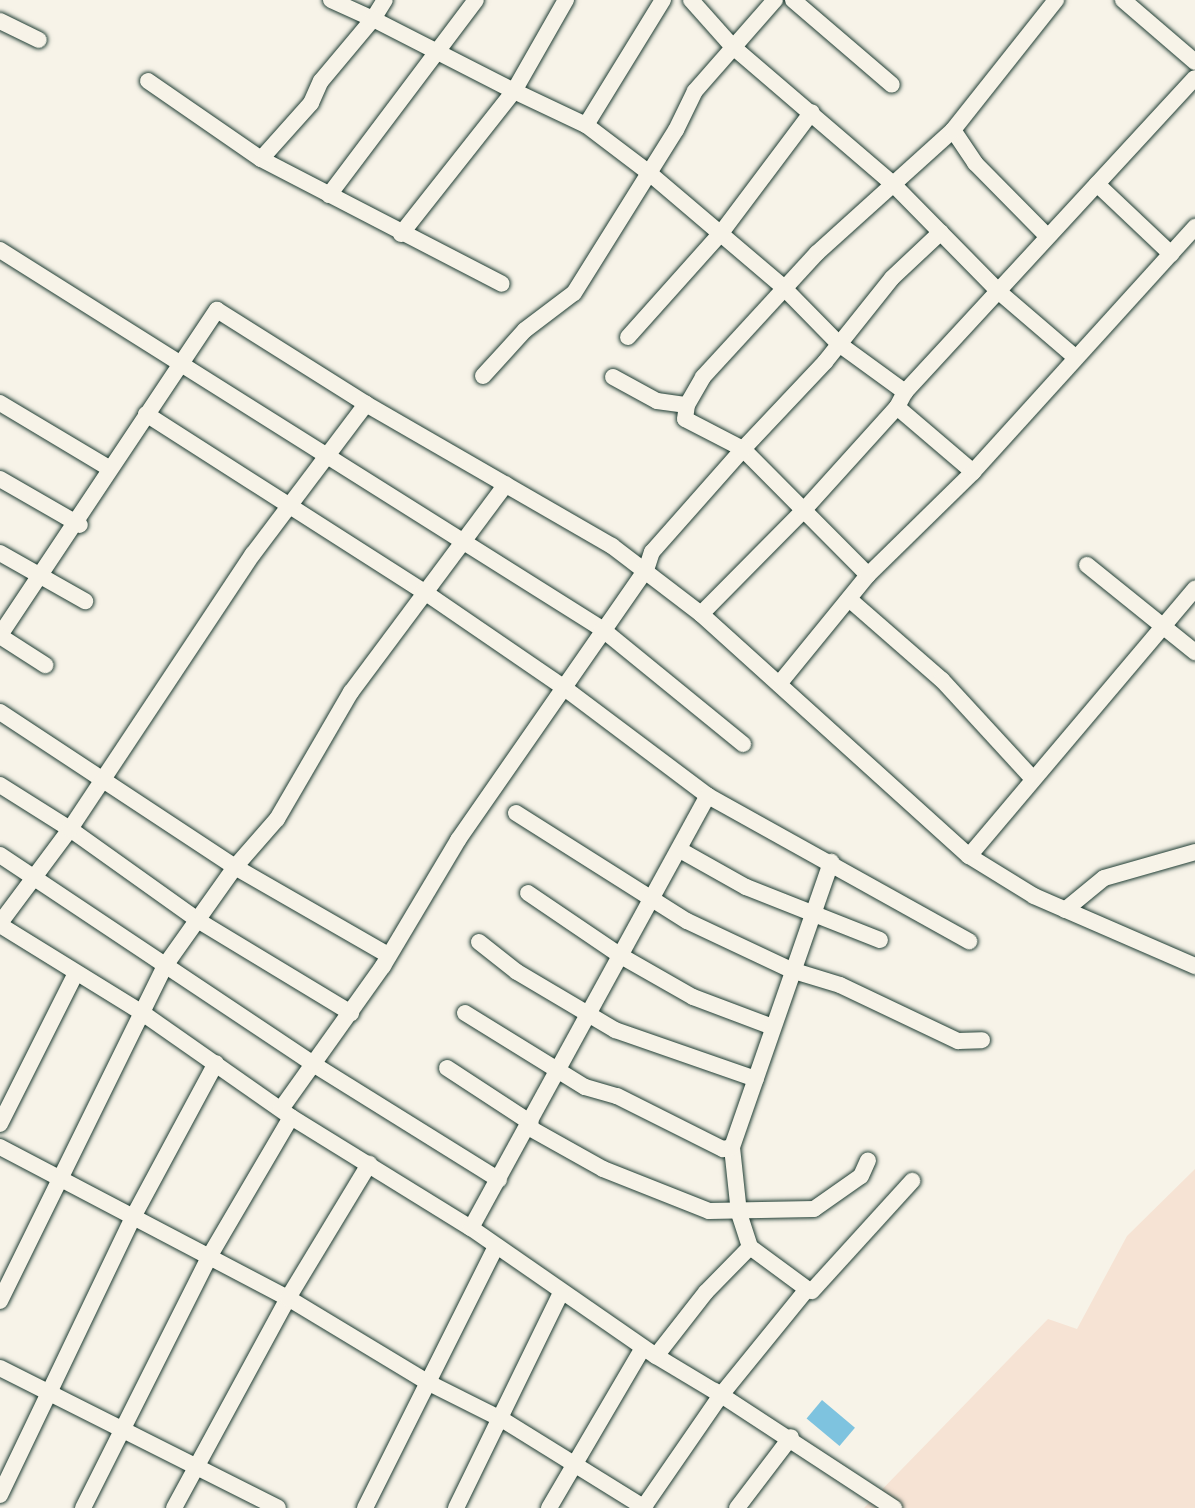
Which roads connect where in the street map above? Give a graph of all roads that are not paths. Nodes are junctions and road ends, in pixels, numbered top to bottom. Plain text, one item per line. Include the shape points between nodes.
1 (331, 0) edge
2 (385, 0) edge
3 (476, 0) edge
4 (566, 0) edge
5 (663, 0) edge
6 (691, 0) edge
7 (775, 0) edge
8 (793, 0) edge
9 (1056, 0) edge
10 (1123, 0) edge
11 (373, 19) junction
12 (0, 21) edge
13 (38, 40) dead end
14 (737, 41) junction
15 (438, 54) junction
16 (1195, 62) edge
17 (1195, 78) edge
18 (148, 81) dead end
19 (892, 85) dead end
20 (514, 91) junction
21 (812, 112) junction
22 (586, 125) junction
23 (953, 130) junction
24 (261, 159) junction
25 (648, 172) junction
26 (892, 183) junction
27 (1097, 184) junction
28 (329, 195) junction
29 (1195, 227) edge
30 (941, 232) junction
31 (721, 233) junction
32 (401, 234) junction
33 (1046, 236) dead end
34 (0, 250) edge
35 (1171, 254) junction
36 (502, 284) dead end
37 (783, 287) junction
38 (998, 291) junction
39 (628, 337) dead end
40 (839, 344) junction
41 (1075, 357) junction
42 (183, 363) junction
43 (483, 376) dead end
44 (613, 377) dead end
45 (905, 392) junction
46 (0, 403) edge
47 (366, 404) junction
48 (687, 405) junction
49 (897, 407) junction
50 (146, 414) junction
51 (743, 449) junction
52 (329, 455) junction
53 (107, 467) dead end
54 (973, 472) junction
55 (0, 479) edge
56 (506, 484) junction
57 (291, 507) junction
58 (803, 511) junction
59 (80, 525) dead end
60 (462, 539) junction
61 (0, 553) edge
62 (1087, 565) dead end
63 (646, 570) junction
64 (868, 575) junction
65 (1195, 589) edge
66 (423, 591) junction
67 (849, 599) junction
68 (85, 601) dead end
69 (701, 614) junction
70 (1160, 625) junction
71 (602, 629) junction
72 (0, 636) edge
73 (1195, 652) edge
74 (45, 665) dead end
75 (779, 684) junction
76 (563, 687) junction
77 (0, 712) edge
78 (743, 744) dead end
79 (103, 778) junction
80 (1032, 778) junction
81 (0, 785) edge
82 (708, 796) junction
83 (516, 813) dead end
84 (70, 828) junction
85 (680, 850) junction
86 (1195, 852) edge
87 (0, 855) edge
88 (970, 856) junction
89 (831, 862) junction
90 (235, 867) junction
91 (32, 875) junction
92 (528, 893) dead end
93 (654, 898) junction
94 (1065, 910) junction
95 (810, 914) junction
96 (199, 920) junction
97 (0, 924) edge
98 (880, 940) dead end
99 (969, 941) dead end
100 (479, 942) dead end
101 (388, 955) junction
102 (621, 956) junction
103 (1195, 966) edge
104 (164, 967) junction
105 (792, 970) junction
106 (76, 973) junction
107 (141, 1012) junction
108 (351, 1013) junction
109 (465, 1013) dead end
110 (590, 1014) junction
111 (773, 1027) junction
112 (982, 1040) dead end
113 (216, 1063) junction
114 (313, 1064) junction
115 (447, 1068) dead end
116 (559, 1071) junction
117 (756, 1079) junction
118 (286, 1113) junction
119 (0, 1124) edge
120 (529, 1125) junction
121 (0, 1147) edge
122 (732, 1147) junction
123 (868, 1160) dead end
124 (369, 1164) junction
125 (60, 1180) junction
126 (499, 1180) junction
127 (912, 1181) dead end
128 (739, 1213) junction
129 (131, 1219) junction
130 (471, 1228) junction
131 (750, 1247) junction
132 (495, 1248) junction
133 (209, 1256) junction
134 (807, 1289) junction
135 (561, 1293) junction
136 (288, 1298) junction
137 (0, 1301) edge
138 (650, 1351) junction
139 (0, 1368) edge
140 (427, 1381) junction
141 (45, 1394) junction
142 (721, 1395) junction
143 (503, 1419) junction
144 (120, 1432) junction
145 (791, 1437) dead end
146 (574, 1463) junction
147 (0, 1495) edge
148 (83, 1508) edge
149 (174, 1508) edge
150 (278, 1508) edge
151 (365, 1508) edge
152 (456, 1508) edge
153 (550, 1508) edge
154 (644, 1508) edge
155 (737, 1508) edge
156 (894, 1508) edge

1 - 11 street
2 - 11 street
3 - 15 street
4 - 20 street
5 - 22 street
6 - 14 street
7 - 14 street
8 - 19 street
9 - 23 street
10 - 16 street
11 - 15 street
11 - 24 street via 321,81 311,103
12 - 13 street
14 - 21 street
14 - 25 street via 695,91
15 - 20 street
15 - 28 street
17 - 27 street
18 - 24 street
20 - 22 street
20 - 32 street
21 - 26 street
21 - 31 street
22 - 25 street
23 - 26 street
23 - 33 street via 975,163
24 - 28 street
25 - 31 street
25 - 43 street via 574,293 525,330
26 - 30 street
26 - 37 street
27 - 35 street
27 - 38 street
28 - 32 street
29 - 35 street
30 - 38 street
30 - 40 street via 892,278
31 - 37 street
31 - 39 street
32 - 36 street
34 - 42 street
35 - 41 street
37 - 40 street
37 - 48 street via 702,377
38 - 41 street
38 - 45 street
40 - 45 street
40 - 51 street
41 - 54 street
42 - 47 street via 217,310
42 - 50 street
42 - 52 street
44 - 48 street via 657,401
45 - 49 street
46 - 53 street
47 - 52 street
47 - 56 street
48 - 51 street via 685,419
49 - 54 street
49 - 58 street
50 - 57 street
50 - 72 street
51 - 58 street
51 - 63 street via 671,526 652,552
52 - 57 street
52 - 60 street
54 - 64 street
55 - 59 street
56 - 60 street
56 - 63 street
57 - 66 street
57 - 79 street via 253,554
58 - 64 street
58 - 69 street
60 - 66 street
60 - 71 street
61 - 68 street
62 - 70 street
63 - 69 street
63 - 71 street
64 - 67 street
65 - 70 street
66 - 76 street
66 - 90 street via 351,692 277,819
67 - 75 street
67 - 80 street via 942,681
69 - 75 street
70 - 73 street
70 - 80 street via 1118,684
71 - 76 street
71 - 78 street
72 - 74 street
75 - 88 street
76 - 82 street
76 - 101 street via 458,841
77 - 79 street
79 - 84 street
79 - 90 street
80 - 88 street
81 - 84 street
82 - 85 street
82 - 89 street
83 - 93 street
84 - 91 street
84 - 96 street
85 - 93 street
85 - 95 street via 746,887
86 - 94 street via 1104,878
87 - 91 street
88 - 94 street
89 - 95 street via 828,881
89 - 99 street
90 - 96 street
90 - 101 street
91 - 97 street
91 - 104 street
92 - 102 street
93 - 102 street
93 - 105 street via 687,921
94 - 103 street
95 - 98 street
95 - 105 street
96 - 104 street
96 - 108 street
97 - 106 street
100 - 110 street via 517,972
101 - 108 street
102 - 110 street
102 - 111 street via 693,996
104 - 107 street
104 - 114 street
105 - 111 street
105 - 112 street via 840,985 958,1041
106 - 107 street
106 - 119 street
107 - 113 street
107 - 125 street
108 - 114 street
109 - 116 street
110 - 116 street
110 - 117 street via 615,1030
111 - 117 street
113 - 118 street
113 - 129 street
114 - 118 street
114 - 126 street
115 - 120 street
116 - 120 street
116 - 122 street via 711,1144
117 - 122 street
118 - 124 street
118 - 133 street
120 - 126 street
120 - 128 street via 603,1169 709,1211
121 - 125 street
122 - 128 street
123 - 128 street via 861,1176 814,1209
124 - 130 street
124 - 136 street
125 - 129 street
125 - 137 street
126 - 130 street
127 - 134 street via 812,1291
128 - 131 street
129 - 133 street
129 - 141 street
130 - 132 street
131 - 134 street
131 - 138 street
132 - 135 street
132 - 140 street
133 - 136 street
133 - 144 street
134 - 142 street
135 - 138 street
135 - 143 street
136 - 140 street
136 - 149 street
138 - 142 street
138 - 146 street
138 - 156 street
139 - 141 street
140 - 143 street
140 - 151 street
141 - 144 street
141 - 147 street
142 - 154 street
143 - 146 street
143 - 152 street
144 - 148 street
144 - 150 street via 215,1473
145 - 155 street
146 - 153 street
146 - 154 street

